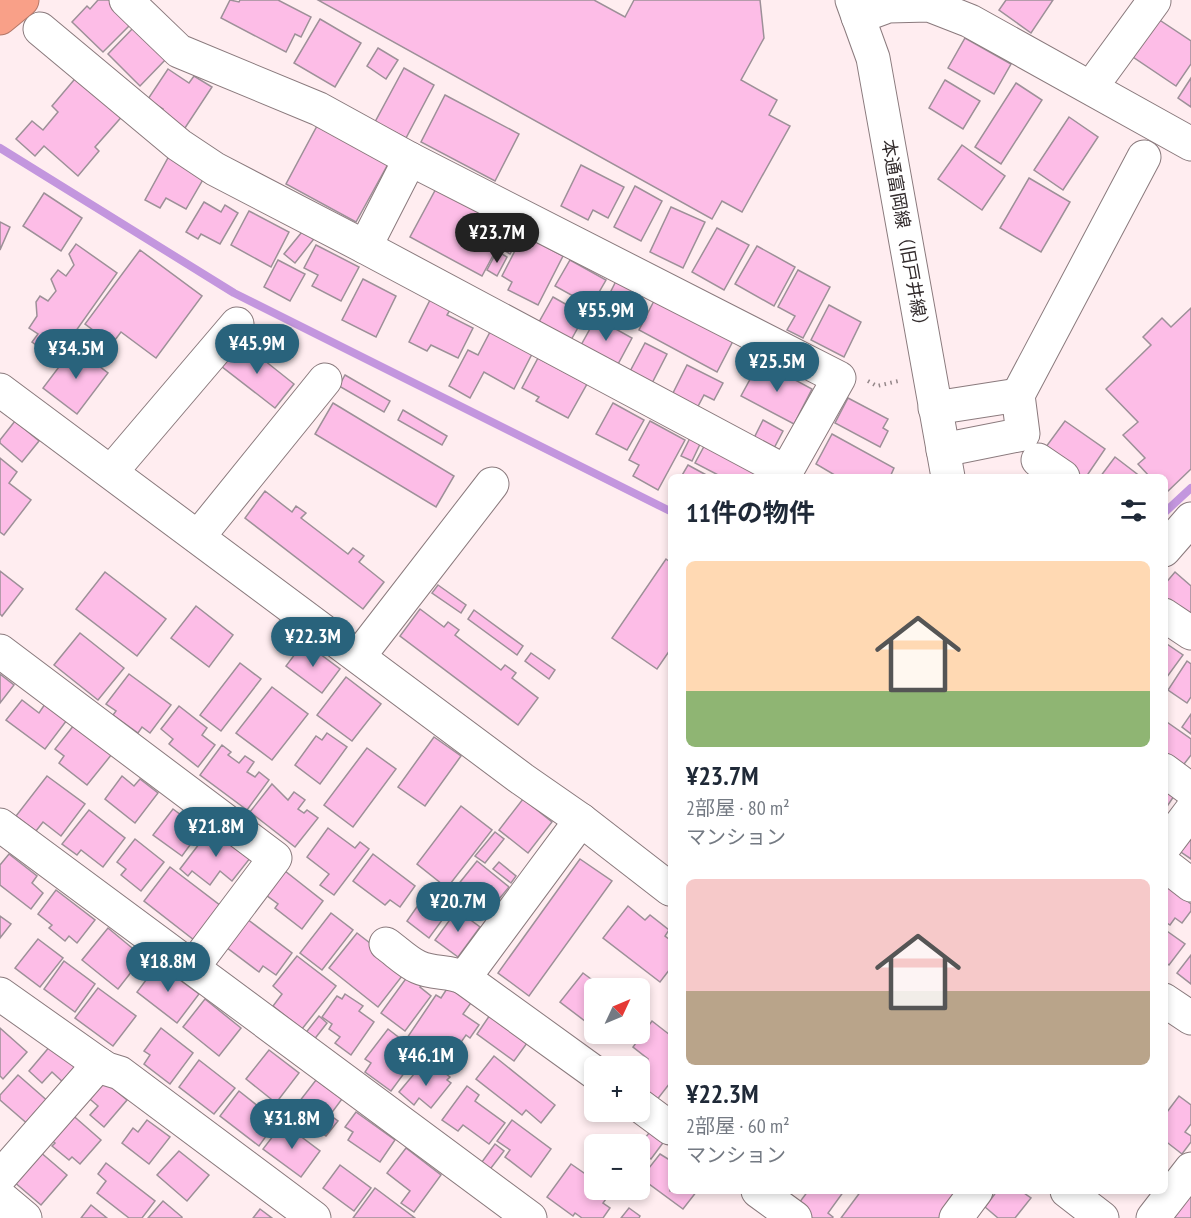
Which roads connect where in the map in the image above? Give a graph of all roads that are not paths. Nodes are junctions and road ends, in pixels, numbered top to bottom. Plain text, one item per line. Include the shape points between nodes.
1 (22, 0) edge
2 (126, 0) edge
3 (1154, 1) edge
4 (855, 8) edge
5 (0, 18) edge
6 (40, 29) dead end
7 (1100, 75) dead end
8 (1191, 144) edge
9 (1144, 157) dead end
10 (410, 159) junction
11 (365, 246) junction
12 (237, 324) dead end
13 (325, 380) dead end
14 (0, 390) edge
15 (1018, 395) junction
16 (935, 408) junction
17 (945, 464) edge
18 (111, 472) junction
19 (492, 484) dead end
20 (1191, 519) edge
21 (198, 537) junction
22 (1168, 545) edge
23 (1168, 618) edge
24 (1191, 633) edge
25 (0, 651) edge
26 (359, 656) junction
27 (1168, 773) edge
28 (1191, 790) edge
29 (1191, 811) edge
30 (581, 820) junction
31 (0, 825) edge
32 (1168, 842) edge
33 (1168, 867) edge
34 (1191, 885) edge
35 (668, 887) edge
36 (386, 944) dead end
37 (193, 967) junction
38 (464, 978) junction
39 (3, 1001) edge
40 (1168, 1003) edge
41 (1191, 1018) edge
42 (99, 1064) junction
43 (584, 1065) edge
44 (650, 1113) edge
45 (668, 1127) edge
46 (1191, 1169) edge
47 (0, 1177) edge
48 (762, 1194) edge
49 (974, 1194) edge
50 (0, 1197) edge
51 (1073, 1199) edge
52 (25, 1218) edge
53 (314, 1218) edge
54 (530, 1218) edge
55 (795, 1218) edge
56 (956, 1218) edge
57 (1102, 1218) edge
58 (1153, 1218) edge

1 - 5 highway
2 - 10 street via 179,51 319,109
3 - 7 street
4 - 8 street via 929,5 970,21
4 - 16 street, 本通富岡線（旧戸井線） via 873,58
6 - 11 street via 180,145 215,169
9 - 15 street
10 - 11 street
10 - 11 street via 839,378 786,472
12 - 18 street
13 - 21 street
14 - 18 street
15 - 16 street
15 - 17 street via 1023,434
16 - 17 street, 本通富岡線（旧戸井線）
18 - 21 street
19 - 26 street
20 - 22 street
21 - 26 street
23 - 24 street
25 - 37 street via 275,858
26 - 30 street
27 - 28 street
29 - 32 street
30 - 35 street
30 - 38 street
31 - 37 street
33 - 34 street
36 - 38 street via 417,967
37 - 54 street
38 - 43 street
39 - 42 street
40 - 41 street
42 - 47 street
42 - 53 street via 120,1073
44 - 45 street
46 - 58 street
48 - 55 street
49 - 56 street
50 - 52 street
51 - 57 street

